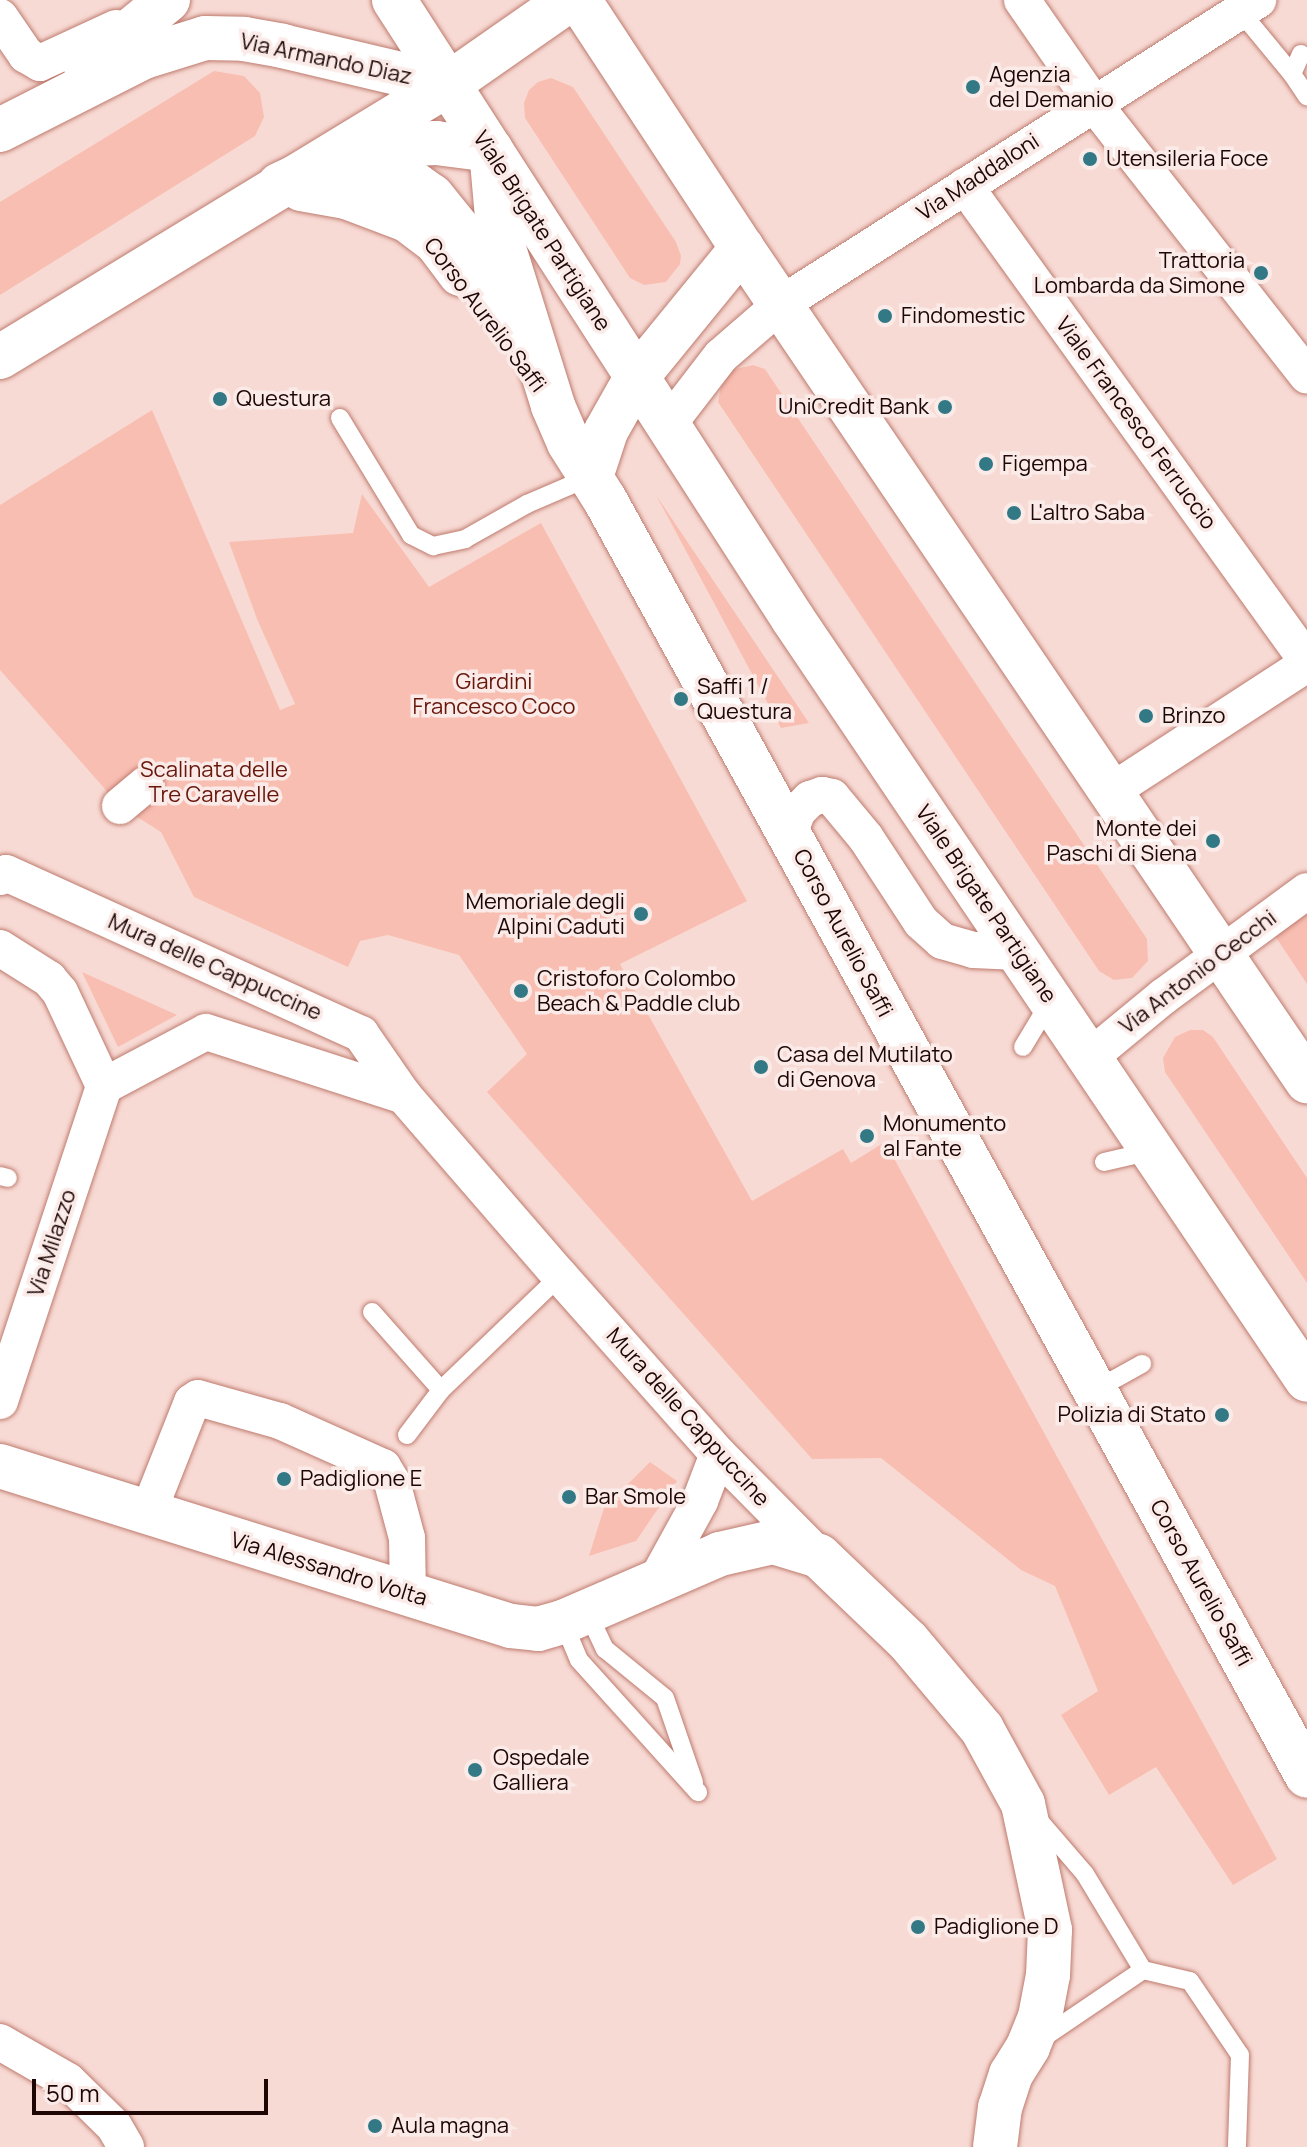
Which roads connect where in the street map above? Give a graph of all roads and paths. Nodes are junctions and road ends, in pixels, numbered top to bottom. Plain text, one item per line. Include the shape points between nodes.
1 (394, 0) edge
2 (569, 0) edge
3 (579, 0) edge
4 (1022, 0) edge
5 (166, 1) edge
6 (1249, 6) edge
7 (0, 17) edge
8 (1301, 54) dead end
9 (1292, 74) junction
10 (447, 85) junction
11 (1307, 96) edge
12 (1094, 104) junction
13 (14, 122) edge
14 (491, 150) junction
15 (279, 185) junction
16 (965, 186) junction
17 (742, 248) junction
18 (781, 304) junction
19 (0, 357) edge
20 (1307, 376) edge
21 (636, 378) junction
22 (549, 400) junction
23 (340, 418) dead end
24 (667, 426) junction
25 (591, 477) junction
26 (1307, 662) edge
27 (1110, 792) junction
28 (789, 834) junction
29 (0, 877) edge
30 (1307, 891) edge
31 (1, 950) edge
32 (1018, 952) junction
33 (1220, 955) junction
34 (1051, 1000) junction
35 (1023, 1047) dead end
36 (1300, 1053) edge
37 (1090, 1057) junction
38 (104, 1086) junction
39 (404, 1096) junction
40 (1153, 1150) junction
41 (1104, 1162) dead end
42 (560, 1276) junction
43 (372, 1312) dead end
44 (1142, 1364) dead end
45 (1307, 1380) edge
46 (441, 1390) junction
47 (1095, 1390) junction
48 (0, 1401) edge
49 (407, 1435) dead end
50 (718, 1454) junction
51 (0, 1466) edge
52 (148, 1513) junction
53 (720, 1554) joint
54 (819, 1556) junction
55 (655, 1583) junction
56 (408, 1593) junction
57 (575, 1617) junction
58 (1307, 1776) edge
59 (1023, 1804) junction
60 (1143, 1970) junction
61 (0, 2042) edge
62 (1028, 2047) junction
63 (126, 2147) edge
64 (995, 2147) edge
65 (1237, 2147) edge

1 - 10 main road, Viale Brigate Partigiane
2 - 10 main road, Via Armando Diaz
3 - 17 main road
4 - 12 street
5 - 7 street, Via Armando Diaz via 40,63 32,61
5 - 13 main road, Via Armando Diaz
6 - 9 lane
6 - 12 street, Via Maddaloni
8 - 9 lane
9 - 11 lane
10 - 13 main road, Via Armando Diaz via 282,46 213,38 144,57
10 - 14 main road, Viale Brigate Partigiane
10 - 15 main road, Via Armando Diaz
12 - 16 street, Via Maddaloni
12 - 20 street
14 - 15 main road via 391,143 342,156
14 - 21 main road, Viale Brigate Partigiane
14 - 22 main road, Corso Aurelio Saffi via 498,229
15 - 19 main road, Via Armando Diaz
15 - 22 main road, Corso Aurelio Saffi via 346,197 422,231 450,260
16 - 18 street, Via Maddaloni
16 - 26 street, Viale Francesco Ferruccio
17 - 18 main road
17 - 21 main road
18 - 24 street via 721,356
18 - 27 main road
21 - 24 main road, Viale Brigate Partigiane
21 - 25 main road via 606,431
22 - 25 main road, Corso Aurelio Saffi
23 - 25 lane via 411,535 433,546 465,539 527,504
24 - 32 main road, Viale Brigate Partigiane
25 - 28 main road, Corso Aurelio Saffi
26 - 27 street
27 - 33 main road
28 - 32 street via 798,811 810,799 832,797 921,922 942,941 973,950
28 - 47 main road, Corso Aurelio Saffi
29 - 39 street, Mura delle Cappuccine via 6,873 361,1034
30 - 33 street, Via Antonio Cecchi
31 - 38 street via 49,979 60,992
32 - 34 main road, Viale Brigate Partigiane
33 - 36 main road
33 - 37 street, Via Antonio Cecchi
34 - 35 lane
34 - 37 main road, Viale Brigate Partigiane
37 - 40 main road, Viale Brigate Partigiane
38 - 39 street via 206,1032
38 - 48 street, Via Milazzo
39 - 42 street, Mura delle Cappuccine
40 - 41 lane
40 - 45 main road, Viale Brigate Partigiane
42 - 46 lane
42 - 50 street, Mura delle Cappuccine
43 - 46 lane
44 - 47 lane
46 - 49 lane
47 - 58 main road, Corso Aurelio Saffi
50 - 54 street, Mura delle Cappuccine
50 - 55 street via 700,1501
51 - 52 main road, Via Alessandro Volta
52 - 56 main road, Via Alessandro Volta
52 - 56 street via 192,1402 198,1398 280,1421 383,1467 407,1538
53 - 54 main road, Mura delle Cappuccine via 773,1542
53 - 55 main road, Via Alessandro Volta
54 - 59 main road, Mura delle Cappuccine via 908,1641 982,1729
55 - 57 main road, Via Alessandro Volta
56 - 57 main road, Via Alessandro Volta via 511,1626 538,1629
57 - 57 lane via 579,1660 698,1792 665,1698
59 - 60 lane, Mura delle Cappuccine via 1085,1874
59 - 62 main road, Mura delle Cappuccine via 1050,1930 1048,1975
60 - 62 lane
60 - 65 lane via 1190,1981 1240,2055
61 - 63 street via 68,2081 114,2126
62 - 64 main road, Mura delle Cappuccine via 1003,2096

